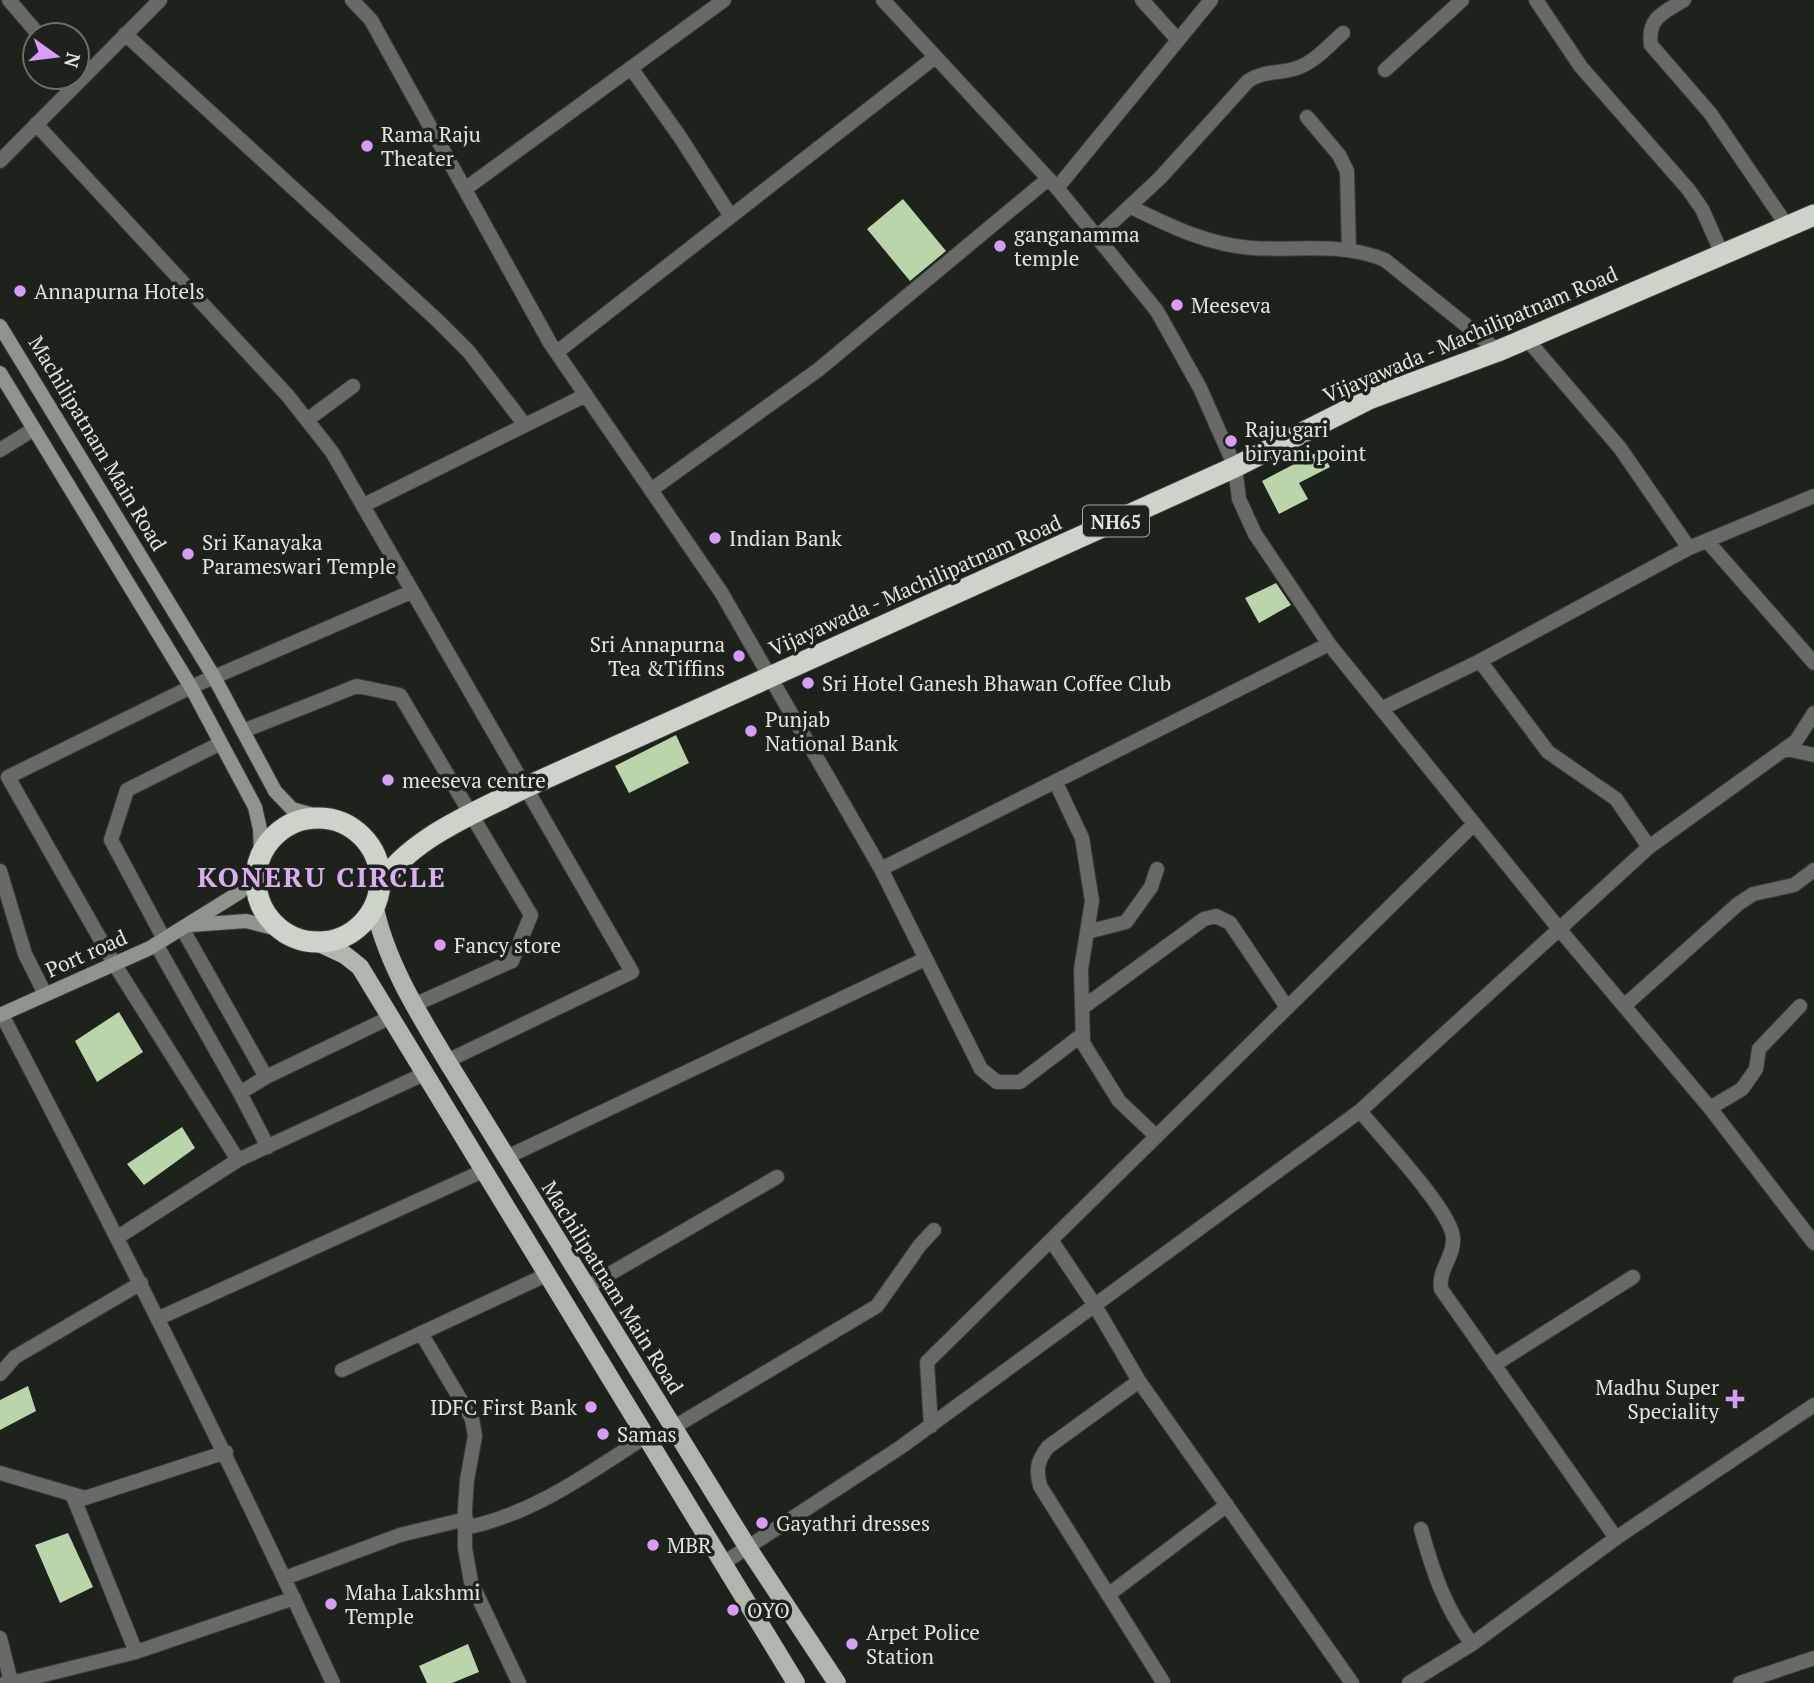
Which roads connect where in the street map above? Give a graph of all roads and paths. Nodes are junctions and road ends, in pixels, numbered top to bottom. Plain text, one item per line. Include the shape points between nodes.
1 (9, 0) edge
2 (160, 0) edge
3 (352, 0) edge
4 (724, 0) edge
5 (883, 0) edge
6 (1142, 0) edge
7 (1212, 0) edge
8 (1462, 0) edge
9 (1536, 0) edge
10 (1684, 0) edge
11 (27, 21) edge
12 (1343, 33) dead end
13 (125, 34) junction
14 (1178, 40) junction
15 (934, 58) junction
16 (91, 67) edge
17 (631, 68) junction
18 (1385, 70) dead end
19 (68, 91) edge
20 (1307, 117) dead end
21 (36, 124) junction
22 (0, 161) edge
23 (1052, 183) junction
24 (465, 190) junction
25 (1131, 207) junction
26 (730, 215) junction
27 (1814, 215) edge
28 (1788, 227) junction
29 (1098, 236) junction
30 (1349, 249) junction
31 (1723, 256) junction
32 (0, 326) edge
33 (1525, 337) junction
34 (1498, 351) junction
35 (557, 352) junction
36 (0, 373) edge
37 (353, 386) dead end
38 (586, 395) junction
39 (307, 420) junction
40 (525, 425) junction
41 (34, 429) junction
42 (0, 450) edge
43 (1235, 467) junction
44 (651, 490) junction
45 (1814, 496) edge
46 (364, 505) junction
47 (1707, 541) junction
48 (1689, 548) junction
49 (411, 592) junction
50 (1329, 644) junction
51 (1480, 661) junction
52 (1814, 663) edge
53 (214, 677) junction
54 (771, 677) junction
55 (191, 687) junction
56 (1383, 708) junction
57 (1814, 713) edge
58 (243, 732) junction
59 (219, 744) junction
60 (1787, 748) junction
61 (1814, 755) edge
62 (1056, 783) junction
63 (524, 788) junction
64 (471, 815) junction
65 (321, 817) junction
66 (1474, 824) junction
67 (426, 842) junction
68 (368, 843) junction
69 (1650, 847) junction
70 (258, 866) junction
71 (881, 869) junction
72 (1157, 869) dead end
73 (1814, 870) edge
74 (0, 871) edge
75 (377, 895) junction
76 (184, 927) junction
77 (281, 930) junction
78 (1560, 930) junction
79 (1087, 932) junction
80 (160, 942) junction
81 (317, 942) junction
82 (925, 958) junction
83 (115, 965) junction
84 (45, 994) junction
85 (414, 1005) junction
86 (1286, 1006) junction
87 (1624, 1006) junction
88 (1800, 1006) dead end
89 (1082, 1008) junction
90 (1, 1015) edge
91 (391, 1017) junction
92 (1083, 1034) junction
93 (447, 1061) junction
94 (424, 1074) junction
95 (266, 1077) junction
96 (240, 1093) junction
97 (1710, 1108) junction
98 (1360, 1111) junction
99 (1156, 1136) junction
100 (268, 1147) junction
101 (505, 1158) junction
102 (238, 1160) junction
103 (483, 1171) junction
104 (777, 1177) dead end
105 (934, 1230) dead end
106 (118, 1237) junction
107 (1051, 1240) junction
108 (1814, 1243) edge
109 (546, 1275) junction
110 (1633, 1277) dead end
111 (141, 1283) junction
112 (587, 1287) junction
113 (1094, 1304) junction
114 (159, 1318) junction
115 (421, 1333) junction
116 (1494, 1365) junction
117 (342, 1370) dead end
118 (0, 1374) edge
119 (1139, 1381) junction
120 (1814, 1405) edge
121 (931, 1426) junction
122 (674, 1427) junction
123 (645, 1437) junction
124 (226, 1452) junction
125 (0, 1472) edge
126 (72, 1494) junction
127 (1227, 1505) junction
128 (465, 1523) junction
129 (1421, 1529) dead end
130 (1616, 1538) junction
131 (748, 1548) junction
132 (722, 1564) junction
133 (285, 1578) junction
134 (1108, 1595) junction
135 (294, 1598) junction
136 (0, 1638) edge
137 (1472, 1644) junction
138 (136, 1652) junction
139 (1814, 1658) edge
140 (1163, 1682) edge
141 (8, 1683) edge
142 (334, 1683) edge
143 (519, 1683) edge
144 (796, 1683) edge
145 (837, 1683) edge
146 (1352, 1683) edge
147 (1409, 1683) edge
148 (1740, 1683) edge

1 - 11 street
2 - 13 street
3 - 24 street via 371,20
4 - 17 street
5 - 15 street
6 - 14 street
7 - 14 street
8 - 18 street
9 - 31 street via 1580,67 1688,189
10 - 28 street via 1655,18 1649,31 1651,45 1710,113
12 - 25 street via 1306,65 1259,74 1248,81
13 - 16 street
13 - 40 street via 437,320 469,352
14 - 23 street
15 - 23 street
15 - 26 street
17 - 24 street
17 - 26 street
19 - 21 street
20 - 30 street via 1347,171
21 - 22 street
21 - 39 street
23 - 29 street
23 - 44 street via 818,370
24 - 35 street
25 - 29 street
25 - 30 street via 1214,242 1249,248
26 - 35 street
27 - 28 highway, Vijayawada - Machilipatnam Road / NH65
28 - 31 highway, Vijayawada - Machilipatnam Road / NH65
29 - 43 street via 1157,311 1200,388
30 - 34 street via 1385,260
31 - 33 highway, Vijayawada - Machilipatnam Road / NH65
32 - 53 street, Machilipatnam Main Road
33 - 34 highway, Vijayawada - Machilipatnam Road / NH65
33 - 48 street via 1620,448
34 - 43 highway, Vijayawada - Machilipatnam Road / NH65 via 1369,399
35 - 38 street
36 - 41 street
37 - 39 street
38 - 40 street
38 - 44 street
39 - 46 street
40 - 46 street
41 - 42 street
41 - 55 street
43 - 50 street via 1239,499 1255,534
43 - 54 highway, Vijayawada - Machilipatnam Road / NH65
44 - 54 street via 721,592
45 - 47 street
46 - 49 street
47 - 48 street
47 - 52 street
48 - 51 street
49 - 53 street
49 - 63 street
50 - 56 street
50 - 62 street
51 - 56 street
51 - 69 street via 1548,752 1616,799
53 - 55 street
53 - 58 street, Machilipatnam Main Road
54 - 63 highway, Vijayawada - Machilipatnam Road / NH65
54 - 71 street
55 - 59 street
55 - 83 street via 8,778
56 - 66 street
57 - 60 street
58 - 64 street via 357,686 400,695
58 - 65 street, Machilipatnam Main Road via 275,791 292,810
59 - 70 street via 255,807 260,829
59 - 80 street via 127,790 111,841
60 - 61 street
60 - 69 street
62 - 71 street
62 - 79 street via 1082,838 1092,901
63 - 64 highway, Vijayawada - Machilipatnam Road / NH65
63 - 93 street via 632,972
64 - 67 highway, Vijayawada - Machilipatnam Road / NH65
64 - 85 street via 531,915 512,961
65 - 68 highway via 339,821
65 - 70 highway via 285,827 271,839
66 - 78 street
66 - 86 street
67 - 68 highway, Vijayawada - Machilipatnam Road / NH65 via 382,849
67 - 75 highway, Vijayawada - Machilipatnam Road / NH65 via 391,868
68 - 75 highway via 377,864
69 - 78 street
70 - 76 street, Port road via 240,892
70 - 77 highway via 258,896 266,915
71 - 82 street
72 - 79 street via 1151,887 1126,922
73 - 87 street via 1794,884 1753,894 1738,904
74 - 84 street via 25,954
75 - 81 highway, NH65 via 365,920 351,932
75 - 85 main road, Machilipatnam Main Road via 378,924
76 - 77 street, Port road via 246,921
76 - 80 street, Port road
76 - 95 street
77 - 81 highway
78 - 87 street
78 - 98 street
79 - 89 street via 1081,969
80 - 83 street, Port road
80 - 96 street
81 - 91 main road via 345,954 360,967
82 - 92 street via 981,1069 997,1082 1020,1082
82 - 101 street
83 - 84 street, Port road
83 - 102 street
84 - 90 street, Port road
85 - 93 main road, Machilipatnam Main Road
86 - 89 street via 1230,923 1216,916 1204,919
86 - 99 street
87 - 97 street
88 - 97 street via 1759,1049 1756,1069 1742,1089
89 - 92 street
90 - 106 street
91 - 94 main road
91 - 95 street
92 - 99 street via 1083,1043 1119,1101
93 - 101 main road, Machilipatnam Main Road
94 - 100 street
94 - 103 main road
95 - 96 street
96 - 100 street
97 - 108 street
98 - 113 street
98 - 116 street via 1451,1228 1451,1253 1443,1267 1441,1289
99 - 107 street
100 - 102 street
101 - 112 main road, Machilipatnam Main Road
102 - 106 street
103 - 109 main road
103 - 114 street
104 - 112 street
105 - 122 street via 877,1306
106 - 111 street
107 - 113 street
107 - 121 street via 927,1362
109 - 115 street
109 - 123 main road
110 - 116 street
111 - 114 street
111 - 118 street via 15,1357
112 - 122 main road, Machilipatnam Main Road
113 - 119 street
113 - 121 street
114 - 124 street
115 - 117 street
115 - 128 street via 472,1419 475,1436
116 - 130 street
119 - 127 street
119 - 134 street via 1048,1447 1037,1470 1040,1486
120 - 130 street
121 - 131 street
122 - 131 main road, Machilipatnam Main Road
123 - 128 street via 551,1498 485,1524
123 - 132 main road
124 - 126 street via 85,1498
124 - 133 street
125 - 126 street
126 - 138 street
127 - 134 street
127 - 146 street
128 - 133 street via 400,1535
128 - 143 street via 471,1582
129 - 137 street via 1451,1616
130 - 137 street
131 - 132 street
131 - 145 main road, Machilipatnam Main Road
132 - 144 main road
133 - 135 street
134 - 140 street
135 - 138 street
135 - 142 street
136 - 141 street
137 - 147 street
138 - 141 street
139 - 148 street

